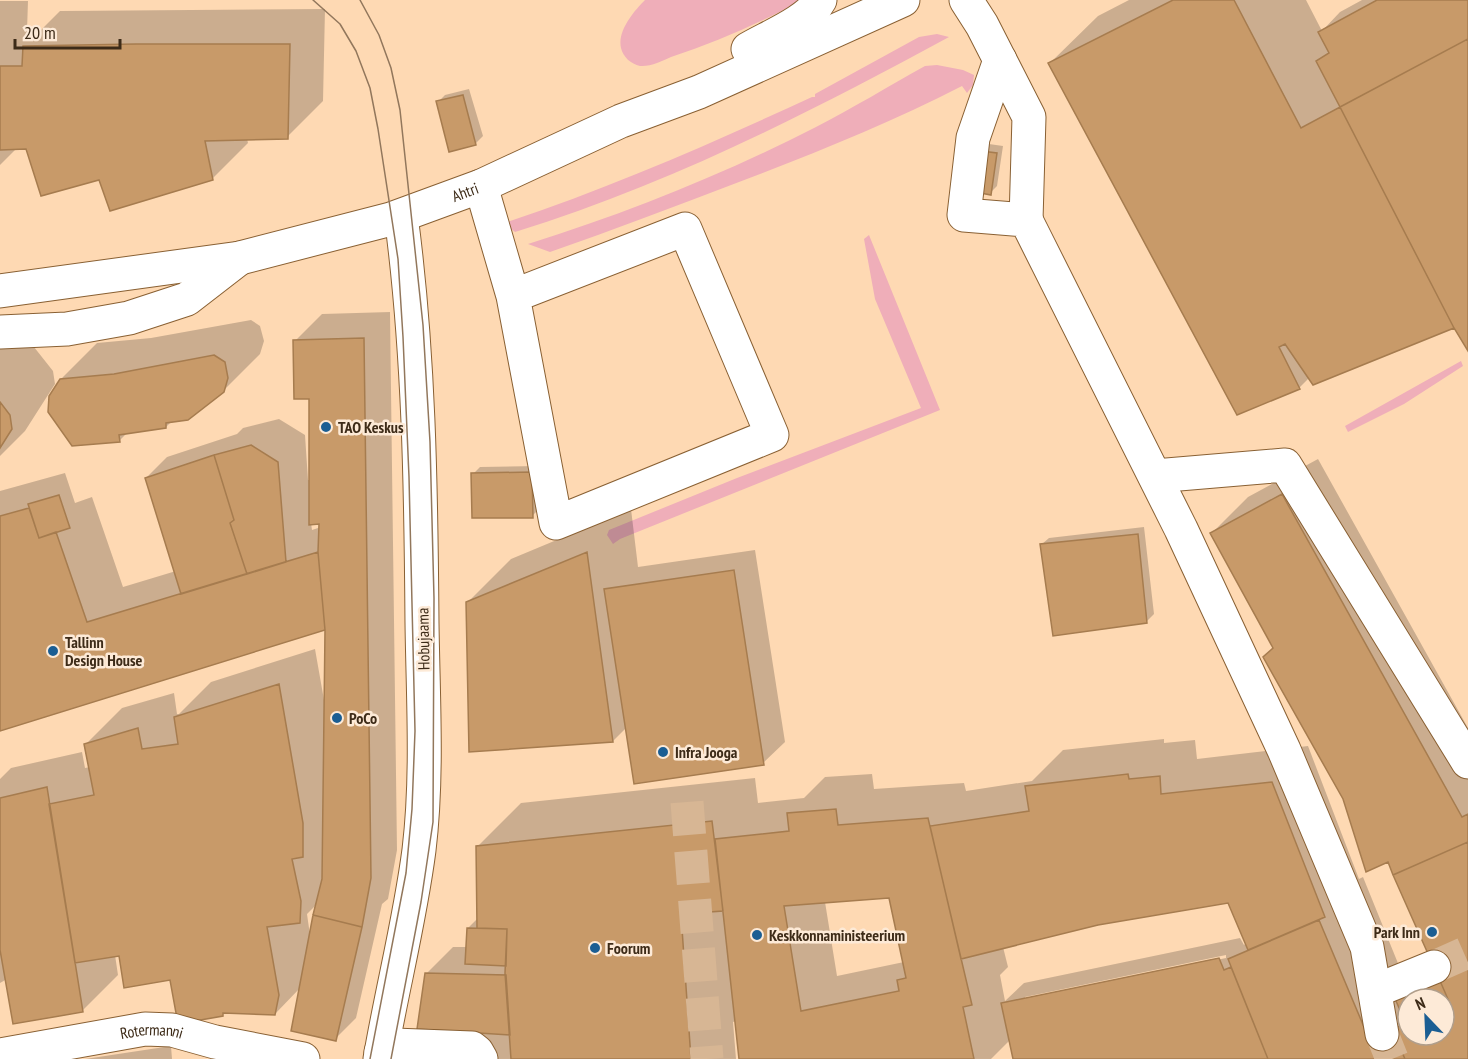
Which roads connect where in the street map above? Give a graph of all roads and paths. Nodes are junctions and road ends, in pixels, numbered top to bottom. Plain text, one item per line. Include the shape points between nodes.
1 (820, 0) edge
2 (903, 0) edge
3 (966, 0) edge
4 (1006, 71) junction
5 (621, 121) junction
6 (482, 186) junction
7 (401, 216) junction
8 (1026, 220) junction
9 (240, 258) junction
10 (0, 291) edge
11 (513, 296) junction
12 (0, 332) edge
13 (1155, 476) junction
14 (1468, 762) edge
15 (1434, 967) tunnel mouth
16 (1375, 991) junction
17 (1382, 1034) tunnel mouth
18 (0, 1055) edge
19 (380, 1056) edge
20 (280, 1058) edge
21 (481, 1059) edge

1 - 5 main road via 799,20
2 - 5 main road, Ahtri via 699,92
3 - 4 main road
4 - 8 main road via 1029,117
4 - 8 main road via 973,138 964,215
5 - 6 main road, Ahtri
6 - 7 main road, Ahtri
6 - 11 main road
7 - 9 main road, Ahtri
7 - 19 main road, Hobujaama via 416,377 424,767 419,848
8 - 13 main road
9 - 10 main road, Ahtri
9 - 12 main road via 187,299 129,318 67,329
11 - 11 main road via 556,523 772,435 685,229
13 - 14 main road via 1285,465
13 - 16 main road via 1284,750 1367,947
15 - 16 main road
16 - 17 main road
18 - 20 main road, Rotermanni via 145,1029 172,1030
19 - 21 main road via 394,1045 472,1048

